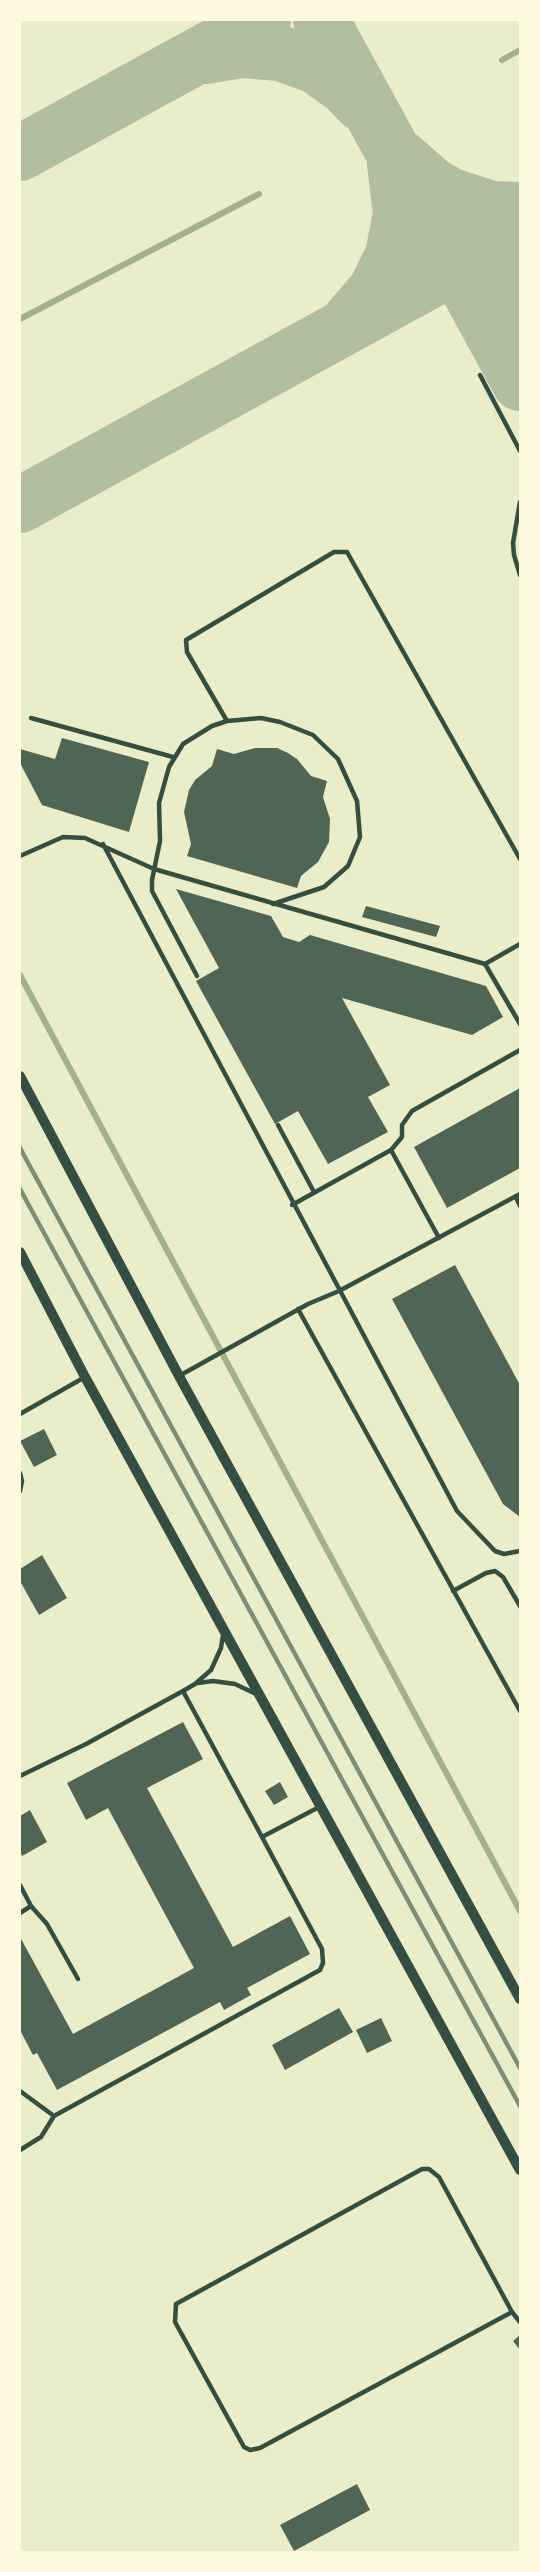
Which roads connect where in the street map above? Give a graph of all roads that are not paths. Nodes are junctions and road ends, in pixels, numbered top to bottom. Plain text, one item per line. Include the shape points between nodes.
1 (480, 375) dead end
2 (520, 451) edge
3 (520, 502) edge
4 (520, 575) edge
5 (31, 718) dead end
6 (227, 721) junction
7 (173, 757) junction
8 (103, 844) junction
9 (20, 856) edge
10 (520, 859) edge
11 (154, 869) junction
12 (273, 904) junction
13 (520, 944) edge
14 (484, 964) junction
15 (197, 976) dead end
16 (520, 1024) edge
17 (520, 1050) edge
18 (20, 1076) edge
19 (278, 1125) dead end
20 (391, 1150) junction
21 (315, 1192) junction
22 (518, 1196) edge
23 (292, 1204) junction
24 (520, 1206) edge
25 (439, 1238) junction
26 (20, 1252) edge
27 (339, 1291) junction
28 (298, 1309) junction
29 (179, 1376) junction
30 (85, 1377) junction
31 (20, 1414) edge
32 (20, 1473) edge
33 (20, 1491) edge
34 (520, 1551) edge
35 (453, 1591) junction
36 (520, 1606) edge
37 (220, 1620) junction
38 (195, 1684) junction
39 (183, 1690) junction
40 (264, 1700) junction
41 (520, 1711) edge
42 (20, 1776) edge
43 (321, 1806) junction
44 (262, 1837) junction
45 (20, 1885) edge
46 (31, 1906) junction
47 (20, 1913) edge
48 (78, 1979) dead end
49 (520, 1999) edge
50 (20, 2091) edge
51 (54, 2116) junction
52 (20, 2150) edge
53 (520, 2170) edge
54 (512, 2312) junction
55 (520, 2322) edge

1 - 2 lane
3 - 4 lane via 513,543
5 - 7 lane
6 - 7 lane via 197,734
6 - 10 lane via 187,652 186,640 334,552 346,552
6 - 12 lane via 261,718 312,735 338,759 357,801 360,837 348,866 324,887
7 - 11 lane via 159,803 160,841
8 - 9 lane via 63,837
8 - 11 lane
8 - 23 lane
11 - 12 lane
11 - 15 lane via 152,891
12 - 14 lane
13 - 14 lane
14 - 16 lane
17 - 20 lane via 412,1111 402,1125 402,1137
18 - 29 street
19 - 21 lane
20 - 21 lane
20 - 25 lane
21 - 23 lane
22 - 24 lane
22 - 25 lane
23 - 27 lane
25 - 27 lane
26 - 30 street
27 - 28 lane
27 - 34 lane via 457,1511 495,1551
28 - 29 lane
28 - 35 lane
29 - 49 street
30 - 31 lane
30 - 37 street
32 - 33 lane
35 - 36 lane via 495,1571 503,1576
35 - 41 lane
37 - 38 lane via 221,1648 211,1670
37 - 40 street
38 - 39 lane
38 - 40 lane via 235,1684
39 - 42 lane
39 - 44 lane
40 - 43 street
43 - 44 lane
43 - 53 street
44 - 51 lane via 322,1949 320,1970
45 - 46 lane
46 - 47 lane
46 - 48 lane via 47,1924
50 - 51 lane
51 - 52 lane via 41,2136
54 - 54 lane via 439,2177 429,2169 417,2170 180,2300 173,2316 241,2444 255,2450
54 - 55 lane

